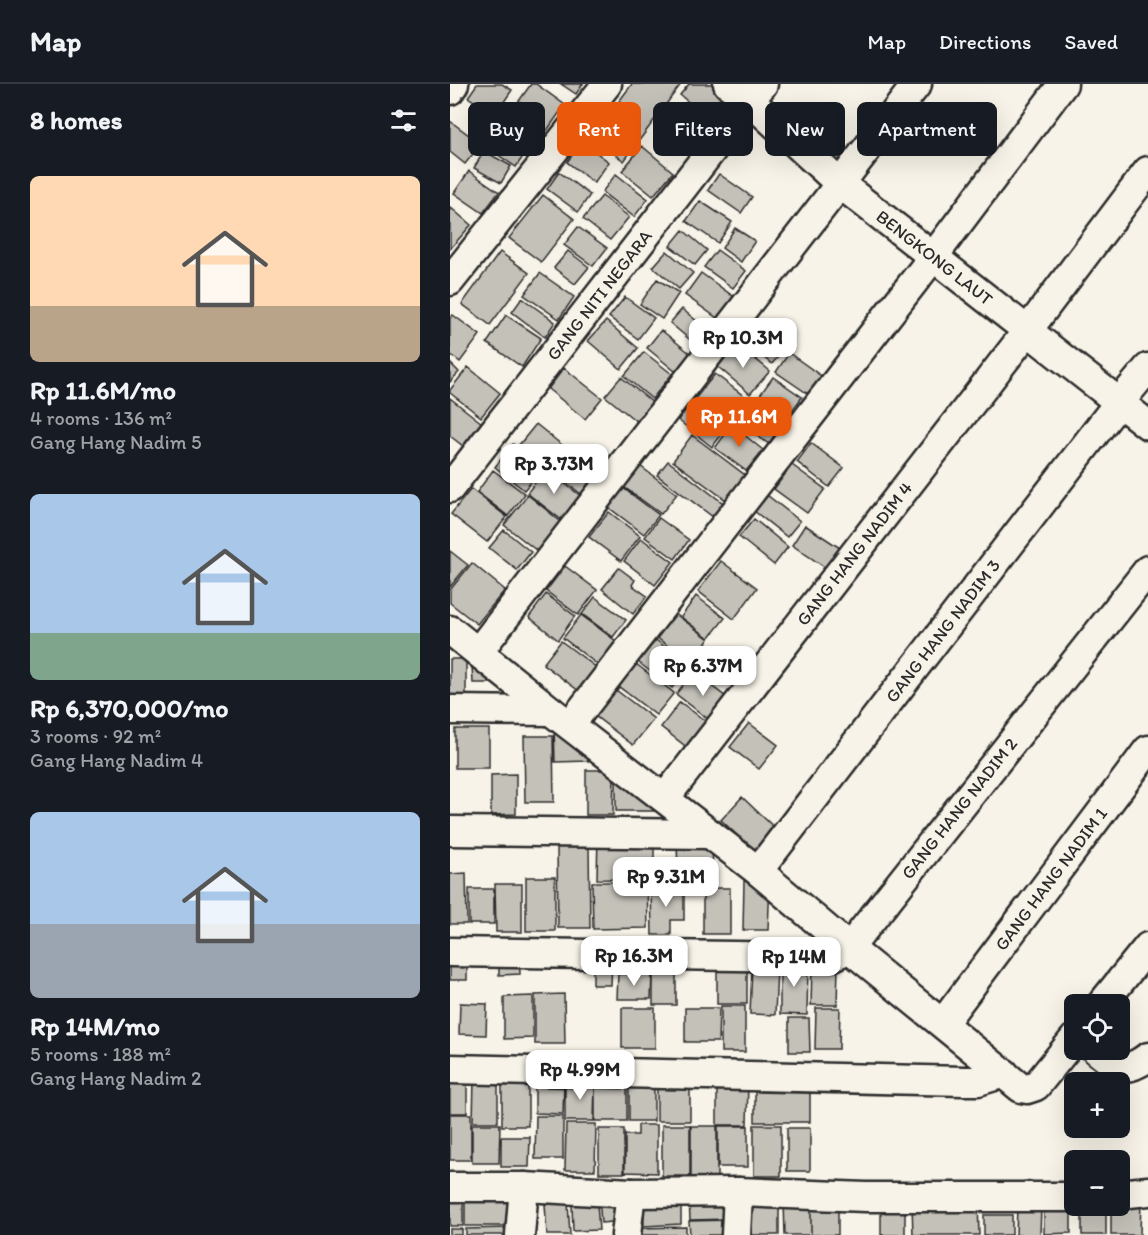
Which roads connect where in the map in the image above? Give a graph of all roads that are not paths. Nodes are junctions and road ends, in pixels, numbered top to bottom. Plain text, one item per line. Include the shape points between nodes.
1 (454, 84) edge
2 (607, 84) edge
3 (917, 84) edge
4 (1062, 84) edge
5 (450, 90) edge
6 (747, 90) edge
7 (1148, 171) edge
8 (839, 183) junction
9 (933, 257) junction
10 (450, 281) edge
11 (1028, 330) junction
12 (1148, 368) edge
13 (1119, 403) junction
14 (1148, 425) edge
15 (450, 488) edge
16 (1148, 570) edge
17 (450, 630) edge
18 (478, 652) junction
19 (450, 710) edge
20 (568, 714) junction
21 (1148, 750) edge
22 (673, 788) junction
23 (450, 831) edge
24 (710, 834) junction
25 (763, 864) junction
26 (854, 941) junction
27 (1148, 947) edge
28 (450, 952) edge
29 (1110, 994) edge
30 (949, 1015) junction
31 (1064, 1051) edge
32 (1148, 1057) edge
33 (1109, 1060) edge
34 (450, 1069) edge
35 (1015, 1081) junction
36 (450, 1187) edge
37 (525, 1187) junction
38 (1148, 1191) edge
39 (738, 1192) junction
40 (631, 1193) junction
41 (1130, 1193) edge
42 (1064, 1197) edge
43 (520, 1235) edge
44 (626, 1235) edge
45 (735, 1235) edge

1 - 5 street
2 - 10 street
3 - 8 street
4 - 9 street
6 - 8 street, BENGKONG LAUT
6 - 15 street, GANG NITI NEGARA
7 - 11 street, GANG HANG NADIM 4
8 - 9 street, BENGKONG LAUT
8 - 18 street
9 - 11 street, BENGKONG LAUT
9 - 20 street via 747,495
11 - 13 street, BENGKONG LAUT
11 - 22 street, GANG HANG NADIM 4
12 - 13 street, GANG HANG NADIM 3
13 - 14 street, BENGKONG LAUT
13 - 25 street, GANG HANG NADIM 3
16 - 26 street, GANG HANG NADIM 2
17 - 18 street
18 - 20 street
19 - 20 street
20 - 22 street
21 - 30 street, GANG HANG NADIM 1
22 - 24 street
23 - 24 street
24 - 25 street
25 - 26 street
26 - 28 street via 834,956 799,957
26 - 30 street
27 - 29 street
30 - 35 street
31 - 35 street via 1036,1086
32 - 33 street via 1124,1069
34 - 35 street
36 - 37 street
37 - 40 street
37 - 43 street
38 - 41 street
39 - 40 street
39 - 42 street via 866,1197
39 - 45 street
40 - 44 street

